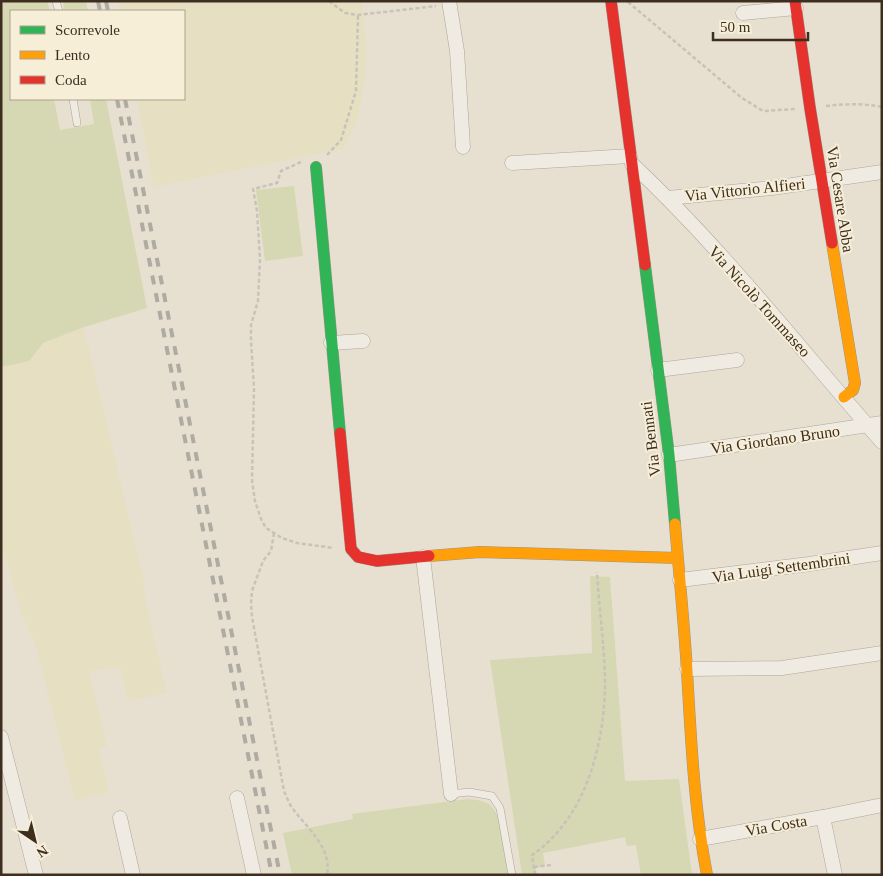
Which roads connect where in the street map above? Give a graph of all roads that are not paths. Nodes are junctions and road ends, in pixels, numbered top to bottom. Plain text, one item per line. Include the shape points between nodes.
1 (611, 1) edge
2 (444, 3) edge
3 (796, 5) edge
4 (744, 13) dead end
5 (73, 100) edge
6 (77, 123) dead end
7 (463, 147) dead end
8 (631, 160) junction
9 (512, 164) dead end
10 (316, 167) road end
11 (882, 172) edge
12 (822, 180) junction
13 (668, 198) junction
14 (363, 340) dead end
15 (330, 342) junction
16 (737, 360) dead end
17 (658, 370) junction
18 (844, 398) junction
19 (882, 423) edge
20 (867, 425) junction
21 (882, 442) edge
22 (668, 455) junction
23 (882, 553) edge
24 (423, 557) junction
25 (677, 558) junction
26 (680, 580) junction
27 (882, 653) edge
28 (687, 669) junction
29 (1, 737) edge
30 (452, 794) joint
31 (237, 798) dead end
32 (882, 805) edge
33 (823, 817) junction
34 (120, 818) dead end
35 (700, 839) junction
36 (36, 875) edge
37 (133, 875) edge
38 (254, 875) edge
39 (512, 875) edge
40 (707, 875) edge
41 (835, 875) edge

1 - 8 street, Via Bennati
2 - 7 street via 457,52
3 - 4 street
3 - 12 street, Via Cesare Abba
5 - 6 lane
8 - 9 street
8 - 13 street, Via Nicolò Tommaseo
8 - 17 street, Via Bennati
10 - 15 street
11 - 12 street, Via Vittorio Alfieri
12 - 13 street, Via Vittorio Alfieri
12 - 18 street, Via Cesare Abba via 855,384 854,390
13 - 18 street, Via Nicolò Tommaseo
14 - 15 street
15 - 24 street via 350,549 364,560
16 - 17 street
17 - 22 street, Via Bennati
18 - 20 street, Via Nicolò Tommaseo
19 - 20 street, Via Giordano Bruno
20 - 21 street, Via Nicolò Tommaseo
20 - 22 street, Via Giordano Bruno
22 - 25 street, Via Bennati
23 - 26 street, Via Luigi Settembrini
24 - 25 street via 480,552
24 - 30 street
25 - 26 street, Via Bennati
26 - 28 street, Via Bennati
27 - 28 street via 782,668
28 - 35 street, Via Bennati
29 - 36 street
30 - 39 lane via 469,792 492,796 500,808
31 - 38 street
32 - 33 street
33 - 35 street, Via Costa
33 - 41 street, Via Costa
34 - 37 street
35 - 40 street, Via Bennati

